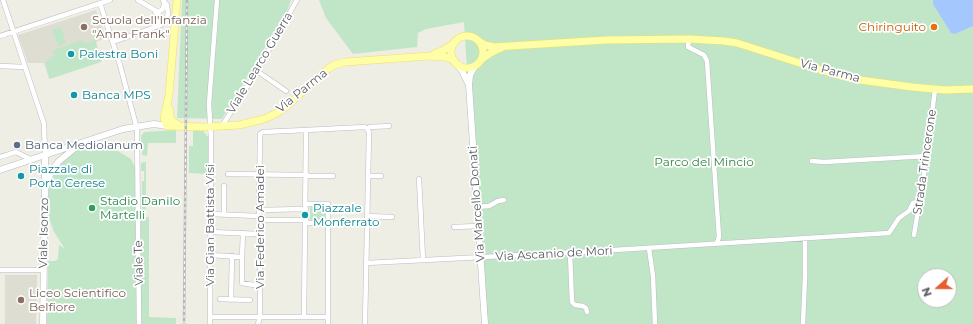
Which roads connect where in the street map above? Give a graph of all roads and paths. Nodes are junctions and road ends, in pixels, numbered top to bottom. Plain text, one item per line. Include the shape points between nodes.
1 (3, 0) edge
2 (110, 0) edge
3 (138, 0) edge
4 (163, 0) edge
5 (177, 0) edge
6 (217, 0) edge
7 (297, 0) edge
8 (100, 3) junction
9 (154, 11) junction
10 (153, 28) junction
11 (13, 31) junction
12 (0, 36) edge
13 (688, 39) junction
14 (112, 42) junction
15 (480, 42) junction
16 (454, 43) junction
17 (507, 46) junction
18 (429, 56) junction
19 (482, 59) junction
20 (455, 62) junction
21 (0, 66) edge
22 (475, 66) junction
23 (25, 67) junction
24 (257, 71) junction
25 (469, 84) junction
26 (935, 89) junction
27 (973, 89) edge
28 (286, 91) dead end
29 (169, 95) junction
30 (170, 116) junction
31 (154, 124) junction
32 (167, 126) junction
33 (181, 126) junction
34 (222, 126) junction
35 (389, 126) dead end
36 (210, 127) junction
37 (137, 128) junction
38 (367, 129) junction
39 (306, 130) junction
40 (75, 148) junction
41 (18, 153) junction
42 (45, 155) junction
43 (927, 156) junction
44 (0, 157) edge
45 (32, 160) junction
46 (812, 161) dead end
47 (18, 165) junction
48 (0, 170) edge
49 (228, 174) dead end
50 (260, 175) junction
51 (306, 176) junction
52 (333, 176) dead end
53 (368, 176) junction
54 (381, 176) dead end
55 (419, 179) dead end
56 (224, 186) dead end
57 (44, 190) junction
58 (504, 200) dead end
59 (920, 201) junction
60 (306, 207) junction
61 (477, 207) junction
62 (259, 210) junction
63 (210, 214) junction
64 (224, 215) junction
65 (367, 216) junction
66 (392, 217) dead end
67 (260, 218) junction
68 (306, 222) junction
69 (328, 223) junction
70 (479, 226) junction
71 (454, 227) dead end
72 (210, 232) junction
73 (243, 233) junction
74 (260, 234) junction
75 (914, 235) dead end
76 (805, 239) junction
77 (718, 244) junction
78 (649, 248) junction
79 (570, 253) junction
80 (210, 255) junction
81 (232, 256) junction
82 (242, 257) junction
83 (481, 257) junction
84 (423, 260) junction
85 (366, 263) junction
86 (0, 270) edge
87 (44, 270) junction
88 (242, 283) junction
89 (232, 284) junction
90 (260, 286) junction
91 (220, 299) dead end
92 (231, 300) junction
93 (250, 300) dead end
94 (587, 312) dead end
95 (260, 316) junction
96 (210, 317) junction
97 (304, 317) junction
98 (328, 317) junction
99 (43, 324) edge
100 (140, 324) edge
101 (210, 324) edge
102 (258, 324) edge
103 (328, 324) edge
104 (365, 324) edge
105 (486, 324) edge
106 (655, 324) edge
107 (803, 324) edge

1 - 11 street
2 - 8 street
3 - 9 street
4 - 9 street via 165,5 162,11
4 - 10 street via 168,8 167,16 161,25
5 - 29 main road
6 - 36 street, Via Gian Battista Visi via 209,104
7 - 24 street, Viale Learco Guerra
8 - 11 street
8 - 14 street, Viale Te
9 - 10 street via 160,20
10 - 14 street
11 - 12 street
11 - 23 street
13 - 17 main road, Via Parma via 606,40
13 - 26 main road, Via Parma via 737,43 843,77
13 - 77 street via 688,46 704,55 707,61
14 - 37 street, Viale Te
15 - 16 main road via 467,36
15 - 17 main road, Via Parma via 490,47
15 - 19 main road via 484,52
16 - 18 main road, Via Parma
16 - 20 main road via 451,52
17 - 19 main road, Via Parma
18 - 20 main road, Via Parma via 445,56
18 - 34 main road, Via Parma via 338,64 328,69 289,104 270,116 249,123
19 - 22 main road
20 - 22 main road via 465,68
20 - 25 main road, Via Marcello Donati
21 - 23 street
22 - 25 main road, Via Marcello Donati
23 - 42 street via 44,124
24 - 28 street
24 - 34 street, Viale Learco Guerra
25 - 61 main road, Via Marcello Donati
26 - 27 main road, Via Parma
26 - 43 street, Strada Trincerone
29 - 30 main road
29 - 31 main road via 162,117
29 - 32 main road via 164,118
30 - 32 main road
30 - 33 main road via 175,124
31 - 32 main road
31 - 37 main road
32 - 33 main road, Via Parma
32 - 37 main road
33 - 36 main road, Via Parma
34 - 36 main road, Via Parma
35 - 38 street
36 - 63 street, Via Gian Battista Visi
37 - 40 main road
37 - 42 main road via 116,131
37 - 100 street, Viale Te
38 - 39 street via 365,127
38 - 53 street
39 - 50 street, Via Federico Amadei via 260,134
39 - 51 street
40 - 42 main road
40 - 57 main road, Viale Isonzo via 58,162
41 - 44 street
41 - 45 street
41 - 47 street
42 - 45 main road
42 - 57 main road, Viale Isonzo
43 - 46 street
43 - 59 street, Strada Trincerone
45 - 47 main road
47 - 48 main road
49 - 50 street
50 - 51 street
50 - 62 street, Via Federico Amadei
51 - 52 street
51 - 60 street
53 - 54 street
53 - 65 street
55 - 84 street
56 - 64 street
57 - 87 main road, Viale Isonzo
58 - 61 street via 489,206
59 - 75 street, Strada Trincerone
59 - 76 street, Via Ascanio de Mori via 913,203 889,233
60 - 62 street
60 - 68 street
60 - 69 street via 328,204
61 - 70 main road, Via Marcello Donati
62 - 67 street, Via Federico Amadei
63 - 64 street
63 - 72 street, Via Gian Battista Visi
64 - 67 street
65 - 66 street
65 - 85 street
67 - 68 street
67 - 74 street, Via Federico Amadei
68 - 69 street
68 - 97 street
69 - 98 street
70 - 71 street
70 - 83 main road, Via Marcello Donati
72 - 73 street
72 - 80 street, Via Gian Battista Visi
73 - 74 street
73 - 82 street
74 - 90 street, Via Federico Amadei
76 - 77 street, Via Ascanio de Mori
76 - 107 street
77 - 78 street, Via Ascanio de Mori
78 - 79 street, Via Ascanio de Mori
78 - 106 street
79 - 83 street, Via Ascanio de Mori
79 - 94 street via 572,302 575,306 586,308
80 - 81 street
80 - 96 street, Via Gian Battista Visi
81 - 82 street
81 - 89 street
82 - 88 street
83 - 84 street, Via Ascanio de Mori
83 - 105 main road, Via Marcello Donati
84 - 85 street, Via Ascanio de Mori
85 - 104 street
86 - 87 street
87 - 99 main road, Viale Isonzo
88 - 89 street
88 - 90 street
89 - 92 street
90 - 95 street, Via Federico Amadei
91 - 92 street
92 - 93 street
95 - 96 street
95 - 97 street
95 - 102 street, Via Federico Amadei
96 - 101 street, Via Gian Battista Visi
97 - 98 street
98 - 103 street

